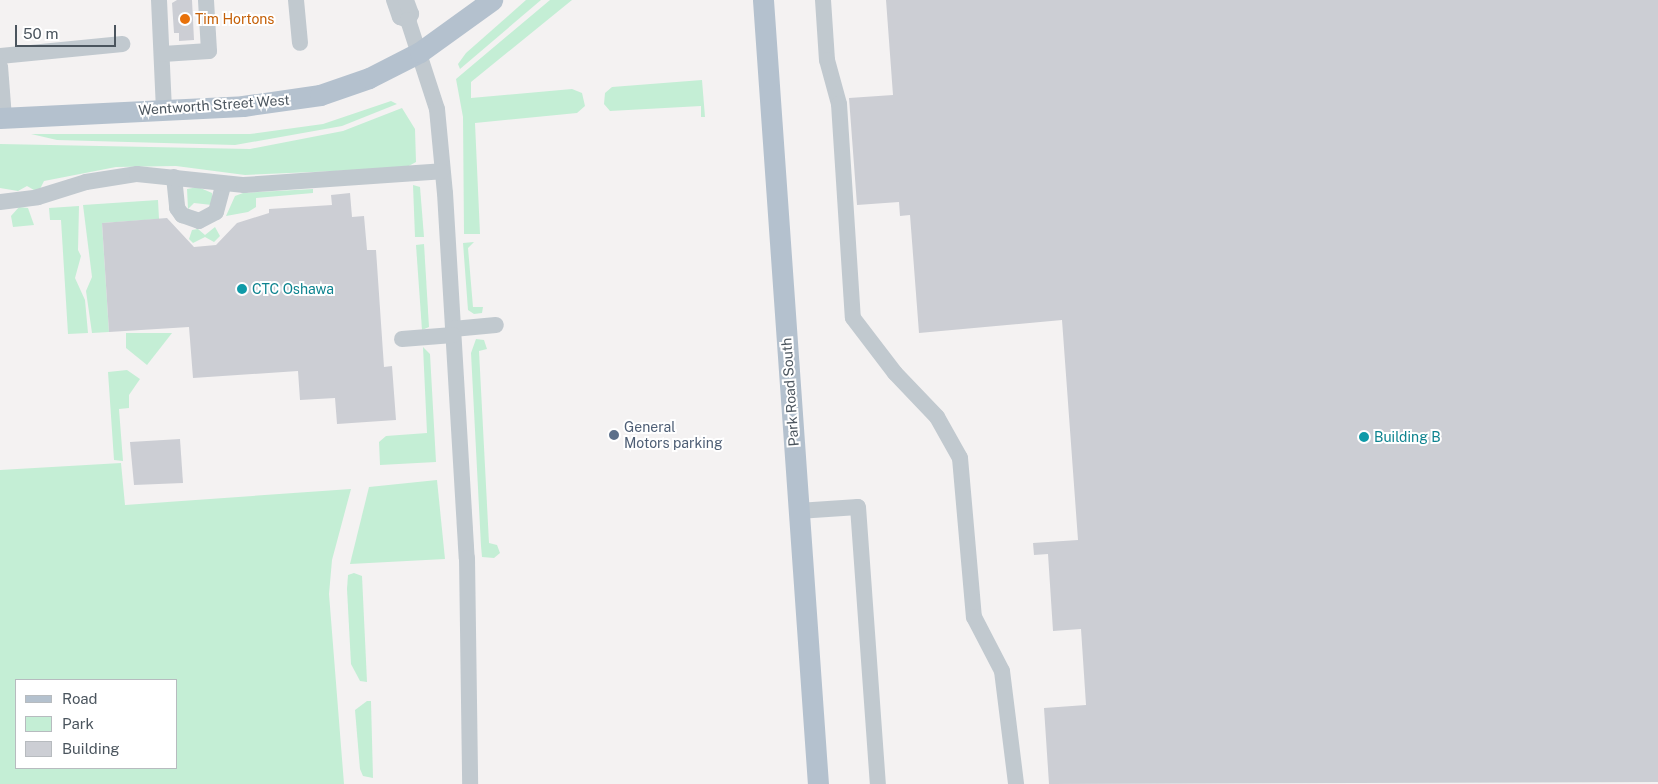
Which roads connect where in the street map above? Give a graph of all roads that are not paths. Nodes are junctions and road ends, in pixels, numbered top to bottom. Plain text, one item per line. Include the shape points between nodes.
1 (159, 0) edge
2 (168, 0) edge
3 (206, 0) edge
4 (296, 0) edge
5 (394, 0) edge
6 (406, 0) edge
7 (492, 0) edge
8 (764, 0) edge
9 (822, 0) edge
10 (408, 20) junction
11 (300, 42) dead end
12 (122, 44) dead end
13 (420, 52) junction
14 (167, 53) junction
15 (0, 56) edge
16 (0, 66) edge
17 (164, 109) junction
18 (2, 118) edge
19 (442, 171) junction
20 (174, 176) junction
21 (223, 185) junction
22 (0, 202) edge
23 (496, 325) dead end
24 (453, 332) junction
25 (402, 339) dead end
26 (798, 511) junction
27 (470, 784) edge
28 (818, 784) edge
29 (878, 784) edge
30 (1016, 784) edge

1 - 14 lane
2 - 14 lane
3 - 14 lane via 209,51
4 - 11 lane
5 - 10 lane via 400,18
6 - 10 lane via 411,14
7 - 13 main road, Wentworth Street West
8 - 26 main road, Park Road South
9 - 30 lane via 827,60 839,104 853,318 894,373 937,417 960,458 974,617 1002,671
10 - 13 lane
12 - 15 lane
13 - 17 main road, Wentworth Street West via 369,78 320,95 272,103
13 - 19 lane via 437,109
14 - 17 lane
16 - 18 lane
17 - 18 main road, Wentworth Street West
19 - 21 lane
19 - 24 lane
20 - 21 lane
20 - 21 lane via 177,208 182,215 199,221 216,212
20 - 22 lane via 117,176 20,201
23 - 24 lane
24 - 25 lane
24 - 27 lane via 467,558
26 - 28 main road, Park Road South
26 - 29 lane via 858,507

